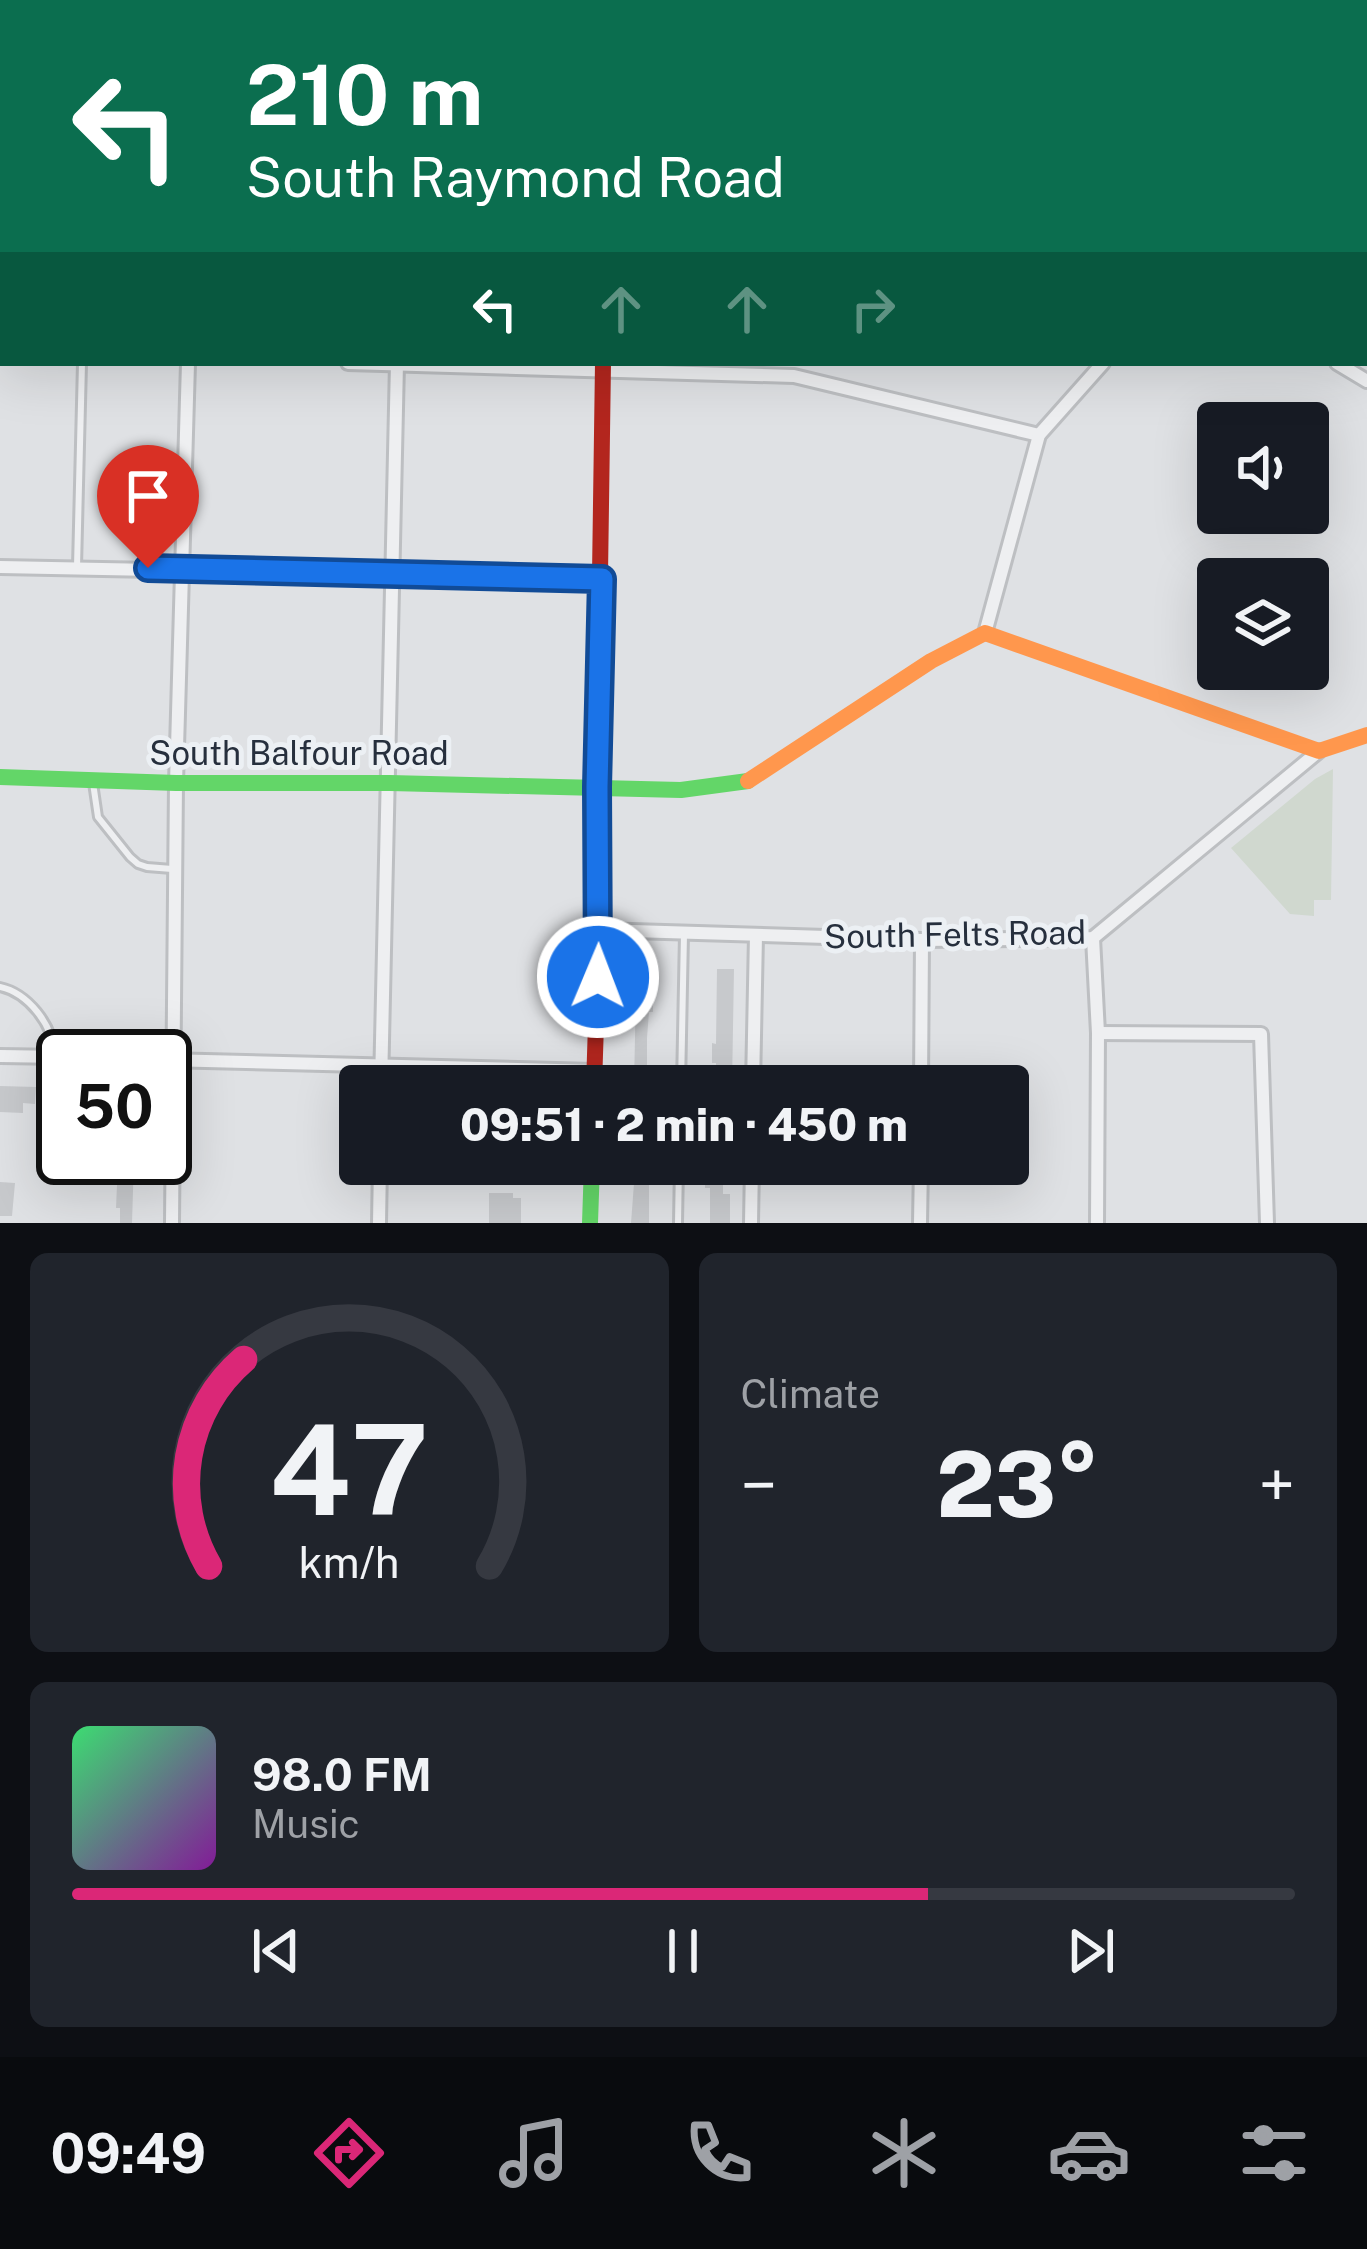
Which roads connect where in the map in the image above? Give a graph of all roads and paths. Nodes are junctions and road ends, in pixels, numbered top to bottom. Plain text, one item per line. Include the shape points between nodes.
1 (82, 366) edge
2 (188, 366) edge
3 (397, 366) edge
4 (534, 366) edge
5 (1100, 366) edge
6 (603, 367) edge
7 (646, 367) edge
8 (677, 368) edge
9 (1039, 435) junction
10 (0, 566) edge
11 (77, 567) junction
12 (184, 568) junction
13 (393, 574) junction
14 (602, 579) junction
15 (985, 633) junction
16 (1367, 735) edge
17 (1319, 751) junction
18 (0, 777) edge
19 (93, 780) junction
20 (176, 783) junction
21 (390, 783) junction
22 (597, 787) junction
23 (176, 870) junction
24 (599, 929) junction
25 (685, 932) junction
26 (756, 934) junction
27 (1094, 938) junction
28 (922, 940) junction
29 (0, 987) edge
30 (50, 1029) edge
31 (170, 1029) edge
32 (1098, 1033) junction
33 (0, 1056) edge
34 (36, 1057) edge
35 (192, 1061) edge
36 (346, 1065) edge
37 (381, 1065) edge
38 (595, 1065) edge
39 (682, 1065) edge
40 (753, 1065) edge
41 (921, 1065) edge
42 (171, 1185) edge
43 (380, 1185) edge
44 (591, 1185) edge
45 (679, 1185) edge
46 (752, 1185) edge
47 (920, 1185) edge
48 (172, 1223) edge
49 (380, 1223) edge
50 (590, 1223) edge
51 (678, 1223) edge
52 (751, 1223) edge
53 (920, 1223) edge
54 (1096, 1223) edge
55 (1267, 1223) edge

1 - 11 lane
2 - 12 street
3 - 13 street
4 - 6 street
5 - 9 street
6 - 7 street
6 - 14 street
7 - 8 street
8 - 9 street via 794,376
9 - 15 street
10 - 11 street
11 - 12 street
12 - 13 street
12 - 20 street
13 - 14 street
13 - 21 street
14 - 22 street
15 - 17 street
15 - 22 street, South Balfour Road via 750,781 681,790
16 - 17 street
17 - 27 street, South Felts Road
18 - 19 street, South Balfour Road
19 - 20 street, South Balfour Road
19 - 23 lane via 98,817 130,857
20 - 21 street, South Balfour Road
20 - 23 street
21 - 22 street, South Balfour Road
21 - 37 street
22 - 24 street
23 - 31 street
24 - 25 street, South Felts Road
24 - 38 street
25 - 26 street, South Felts Road
25 - 39 lane
26 - 28 street, South Felts Road
26 - 40 street
27 - 28 street, South Felts Road
27 - 32 street
28 - 41 street
29 - 30 lane via 20,994
32 - 54 street
32 - 55 street via 1261,1034
33 - 34 street
35 - 36 street
42 - 48 street
43 - 49 street
44 - 50 street
45 - 51 lane
46 - 52 street
47 - 53 street

